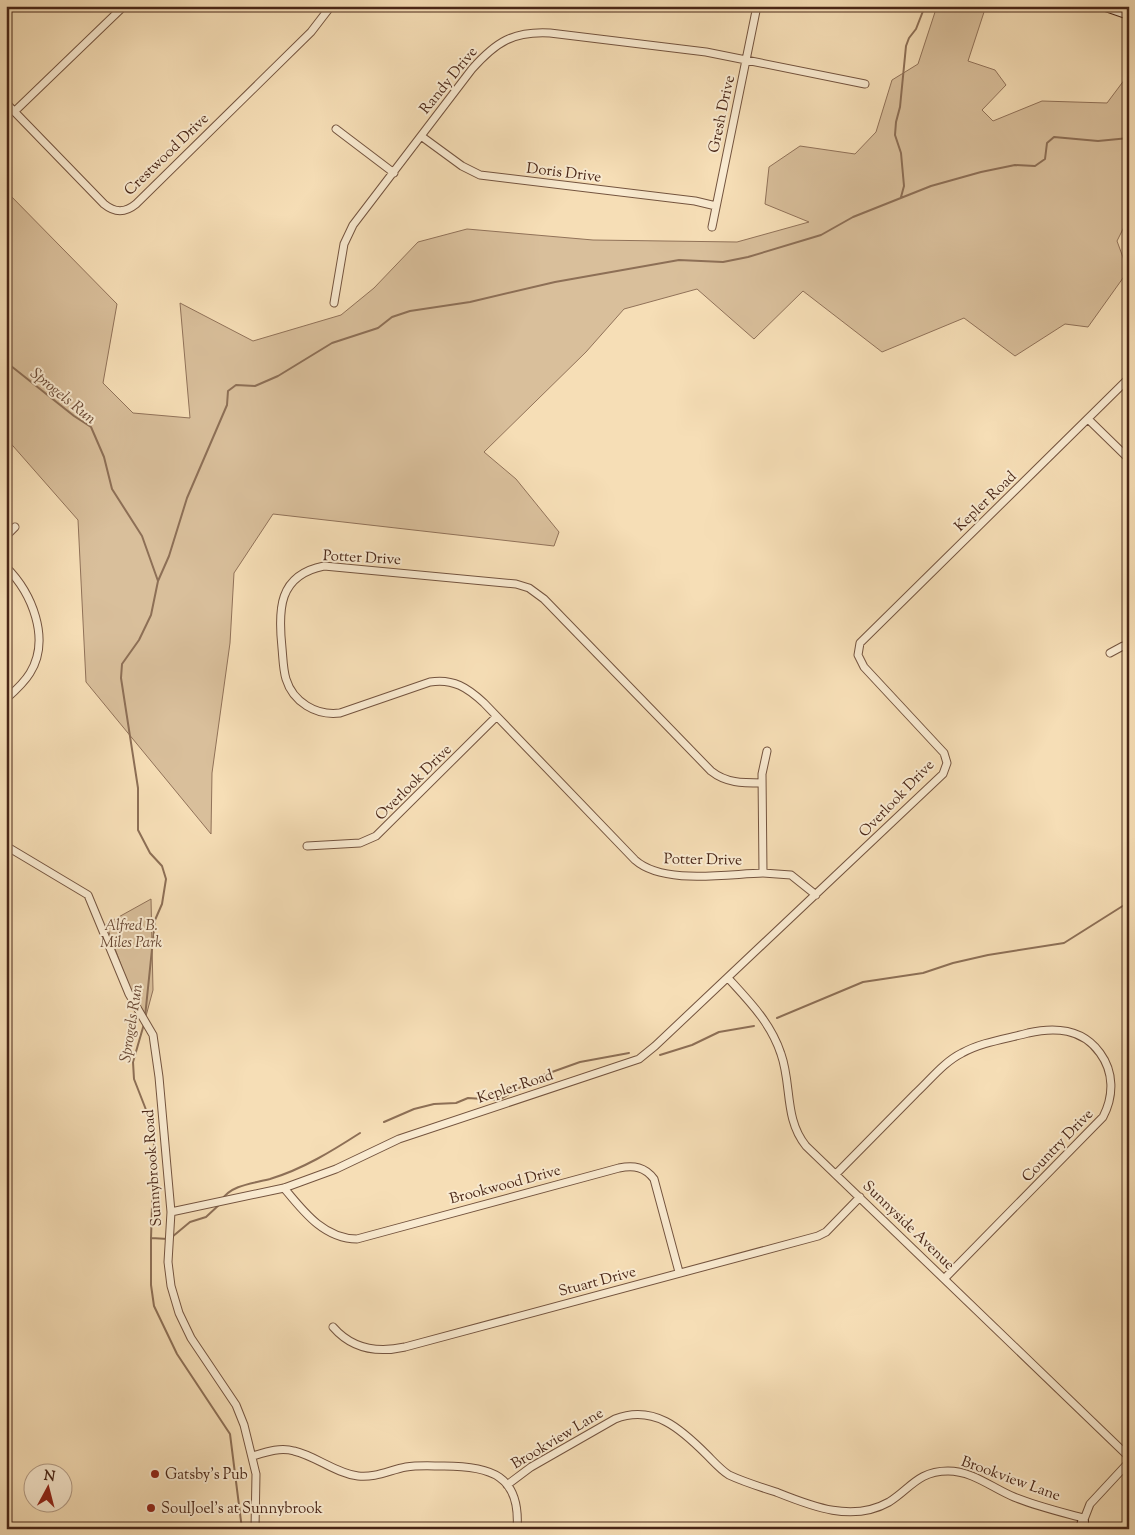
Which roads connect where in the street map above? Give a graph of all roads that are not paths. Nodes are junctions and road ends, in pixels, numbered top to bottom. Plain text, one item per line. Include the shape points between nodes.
1 (124, 6) edge
2 (331, 6) edge
3 (757, 6) edge
4 (1106, 6) edge
5 (1129, 14) edge
6 (747, 60) junction
7 (866, 84) dead end
8 (6, 103) edge
9 (14, 111) junction
10 (336, 129) dead end
11 (421, 136) junction
12 (394, 173) junction
13 (716, 206) junction
14 (712, 227) dead end
15 (334, 303) dead end
16 (1129, 378) edge
17 (1088, 419) junction
18 (1129, 460) edge
19 (15, 527) dead end
20 (6, 536) edge
21 (6, 568) edge
22 (860, 642) joint
23 (1129, 647) edge
24 (1110, 653) dead end
25 (6, 699) edge
26 (496, 717) junction
27 (767, 751) dead end
28 (762, 783) junction
29 (6, 846) edge
30 (307, 846) dead end
31 (763, 873) junction
32 (816, 895) junction
33 (728, 978) junction
34 (836, 1174) junction
35 (284, 1188) junction
36 (860, 1197) junction
37 (171, 1212) junction
38 (680, 1272) junction
39 (944, 1278) junction
40 (333, 1327) dead end
41 (253, 1456) junction
42 (1129, 1456) edge
43 (1129, 1462) edge
44 (507, 1485) junction
45 (1082, 1523) edge
46 (255, 1529) edge
47 (517, 1529) edge

1 - 9 street
2 - 9 street, Crestwood Drive via 311,32 136,204 122,211 104,204
3 - 6 street, Gresh Drive
4 - 5 street
6 - 7 street, Randy Drive
6 - 11 street, Randy Drive via 550,33 518,35 488,50
6 - 13 street, Gresh Drive
8 - 9 street, Crestwood Drive
10 - 12 street
11 - 12 street, Randy Drive
11 - 13 street, Doris Drive via 480,175
12 - 15 street, Randy Drive via 347,234
13 - 14 street, Gresh Drive
16 - 17 street, Kepler Road
17 - 18 street
17 - 22 street, Kepler Road
19 - 20 street
21 - 25 street via 27,593 39,643 30,673
22 - 32 street, Overlook Drive via 858,655 864,667 938,744 946,758 946,767 925,793
23 - 24 street via 1123,646
26 - 28 street, Potter Drive via 467,688 439,681 425,683 344,713 325,713 308,707 291,690 284,673 279,616 288,587 312,569 331,566 509,583 529,588 544,599 710,770 734,782
26 - 30 street, Overlook Drive via 376,836 360,843
26 - 31 street, Potter Drive via 647,869 670,875
27 - 28 street
28 - 31 street
29 - 37 street, Sunnybrook Road via 88,894 118,971 150,1027 156,1052
31 - 32 street, Potter Drive via 795,877
32 - 33 street, Kepler Road
33 - 34 street, Sunnyside Avenue via 758,1011 776,1041 784,1063 789,1106 798,1135
33 - 35 street, Kepler Road via 639,1059 399,1139 336,1169
34 - 36 street, Sunnyside Avenue
34 - 39 street, Country Drive via 942,1068 963,1052 1051,1029 1073,1033 1096,1048 1106,1063 1111,1084 1110,1099 1103,1117
35 - 37 street, Kepler Road
35 - 38 street, Brookwood Drive via 312,1220 329,1233 357,1239 610,1170 637,1166 654,1179
36 - 38 street, Stuart Drive via 826,1232 818,1236
36 - 39 street, Sunnyside Avenue
37 - 41 street, Sunnybrook Road via 169,1275 179,1313 191,1338 241,1414
38 - 40 street, Stuart Drive via 390,1350 357,1345
39 - 42 street, Sunnyside Avenue
41 - 44 street via 293,1450 345,1473 364,1476 412,1466 479,1468 498,1476
41 - 46 street, Sunnybrook Road via 257,1488
43 - 45 street via 1094,1498
44 - 45 street, Brookview Lane via 531,1467 615,1420 643,1414 676,1425 729,1474 826,1510 876,1508 894,1499 918,1479 947,1471 968,1474 1014,1497
44 - 47 street via 517,1507

